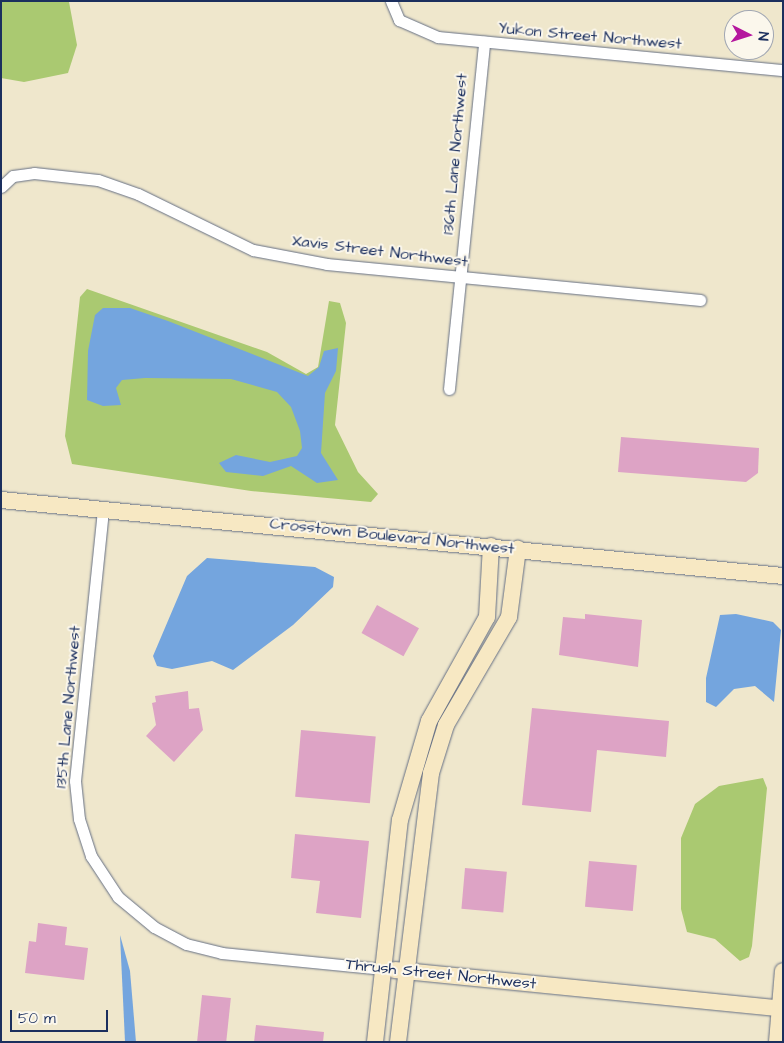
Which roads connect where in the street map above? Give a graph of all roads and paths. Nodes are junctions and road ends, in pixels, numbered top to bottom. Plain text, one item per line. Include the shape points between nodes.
1 (391, 1) edge
2 (484, 42) junction
3 (783, 70) edge
4 (1, 187) edge
5 (459, 277) junction
6 (700, 300) dead end
7 (449, 389) dead end
8 (1, 500) edge
9 (103, 510) junction
10 (491, 546) junction
11 (518, 549) junction
12 (783, 576) edge
13 (464, 659) junction
14 (482, 669) junction
15 (406, 797) junction
16 (425, 801) junction
17 (118, 897) joint
18 (383, 969) junction
19 (406, 971) junction
20 (783, 971) edge
21 (779, 1008) junction
22 (375, 1042) edge
23 (398, 1042) edge
24 (777, 1042) edge

1 - 2 street, Yukon Street Northwest via 399,20 438,37
2 - 3 street, Yukon Street Northwest
2 - 5 street, 136th Lane Northwest
4 - 5 street, Xavis Street Northwest via 13,176 34,173 98,180 253,250 327,264
5 - 6 street, Xavis Street Northwest
5 - 7 street, 136th Lane Northwest
8 - 9 street, Crosstown Boulevard Northwest
9 - 10 street, Crosstown Boulevard Northwest
9 - 17 street, 135th Lane Northwest via 75,781 79,819 91,856
10 - 11 street, Crosstown Boulevard Northwest
10 - 13 street via 486,617
11 - 12 street, Crosstown Boulevard Northwest
11 - 14 street via 509,617
13 - 14 street
13 - 15 street via 429,722
14 - 16 street via 446,725
15 - 16 street
15 - 18 street
16 - 19 street
17 - 18 street, Thrush Street Northwest via 154,927 188,945 222,953
18 - 19 street, Thrush Street Northwest
18 - 22 street
19 - 21 street, Thrush Street Northwest
19 - 23 street
20 - 21 street
21 - 24 street

